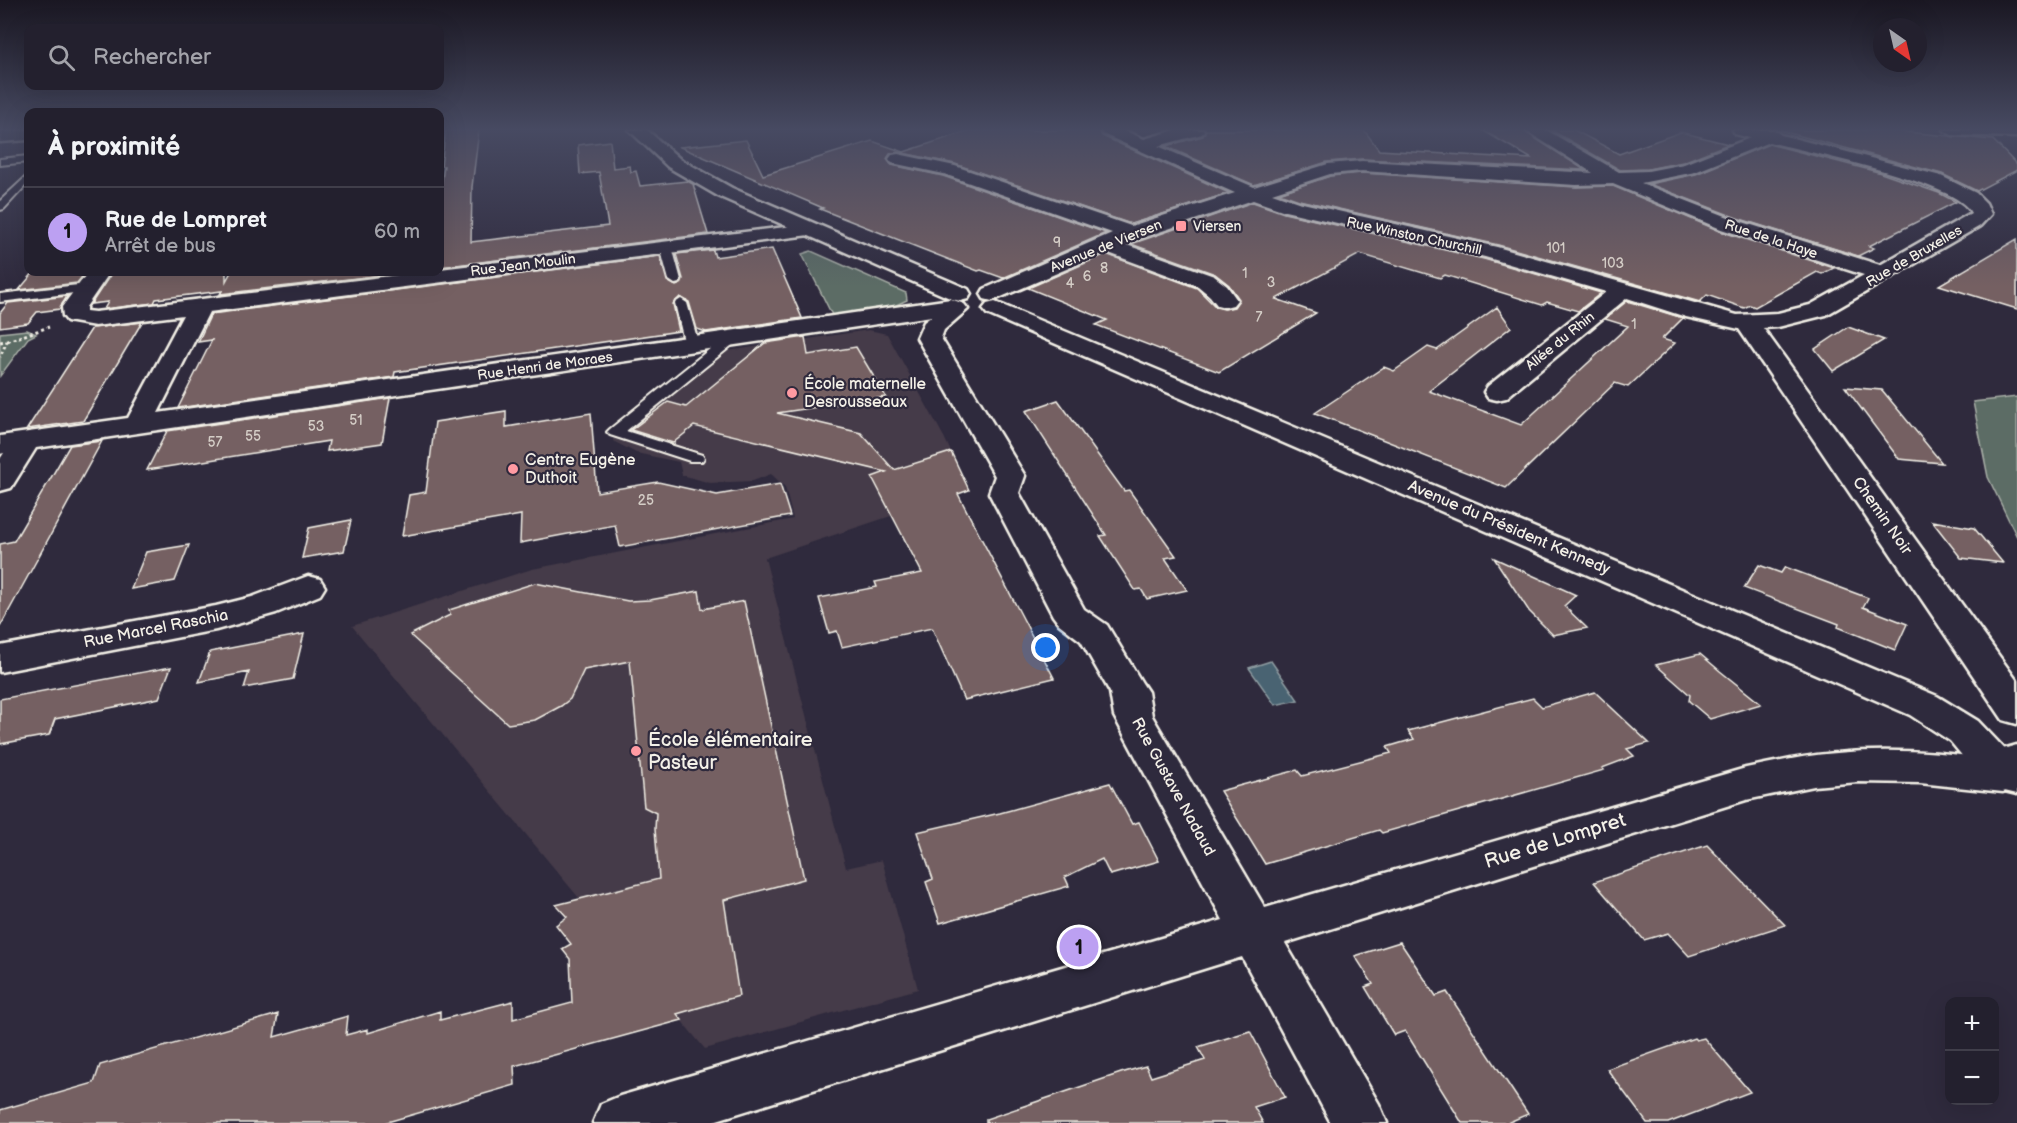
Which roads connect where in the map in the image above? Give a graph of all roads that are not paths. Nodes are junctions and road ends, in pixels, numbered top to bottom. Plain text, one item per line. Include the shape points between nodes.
1 (24, 182) edge
2 (706, 182) edge
3 (986, 182) edge
4 (1227, 182) edge
5 (1283, 182) edge
6 (1627, 182) edge
7 (1937, 182) edge
8 (1251, 193) junction
9 (0, 207) edge
10 (810, 230) junction
11 (1131, 233) junction
12 (1104, 244) junction
13 (666, 248) junction
14 (444, 271) edge
15 (1885, 274) junction
16 (385, 277) edge
17 (675, 279) dead end
18 (93, 280) edge
19 (1623, 290) junction
20 (0, 298) edge
21 (1225, 300) dead end
22 (994, 301) junction
23 (681, 303) dead end
24 (956, 303) junction
25 (200, 306) junction
26 (1747, 323) junction
27 (731, 339) junction
28 (692, 345) junction
29 (1497, 392) dead end
30 (138, 425) junction
31 (13, 443) edge
32 (696, 458) dead end
33 (0, 482) edge
34 (308, 586) dead end
35 (0, 658) edge
36 (2017, 710) edge
37 (2012, 771) edge
38 (1252, 933) junction
39 (620, 1123) edge
40 (1360, 1123) edge

1 - 9 lane
2 - 10 street, Avenue du Président Kennedy
3 - 11 street
4 - 8 street, Rue Winston Churchill
5 - 8 street, Avenue de Viersen
6 - 15 street, Rue de la Haye via 1714,220
7 - 15 street, Rue de Bruxelles via 1958,190 1979,207 1981,214
8 - 11 street, Avenue de Viersen
8 - 19 street, Rue Winston Churchill via 1306,211 1489,252
10 - 13 street, Rue Jean Moulin
10 - 24 street, Avenue du Président Kennedy
11 - 12 street, Avenue de Viersen
12 - 21 street via 1206,281
12 - 22 street, Avenue de Viersen
13 - 14 street, Rue Jean Moulin
13 - 17 lane
15 - 26 street, Rue de Bruxelles via 1818,310
16 - 25 street, Rue Jean Moulin
18 - 20 lane
18 - 25 street, Rue Jean Moulin via 72,311 78,317 96,319
19 - 26 street, Rue de Bruxelles via 1708,316
19 - 29 street, Allée du Rhin
22 - 24 street, Avenue du Président Kennedy via 978,313
22 - 37 street, Avenue du Président Kennedy via 1900,695 1938,713
23 - 28 lane
24 - 27 street, Rue Henri de Moraes
24 - 38 street, Rue Gustave Nadaud via 933,327 929,338 1010,476 1004,493 1026,534 1071,616 1094,633 1129,692 1133,716
25 - 30 street
26 - 36 street, Chemin Noir
27 - 28 street, Rue Henri de Moraes
27 - 32 lane via 615,432
28 - 30 street, Rue Henri de Moraes
30 - 31 street
31 - 33 street
34 - 35 street, Rue Marcel Raschia via 264,605 216,618
37 - 38 street, Rue de Lompret via 1888,766 1794,774 1695,798
38 - 39 street, Rue de Lompret
38 - 40 street

